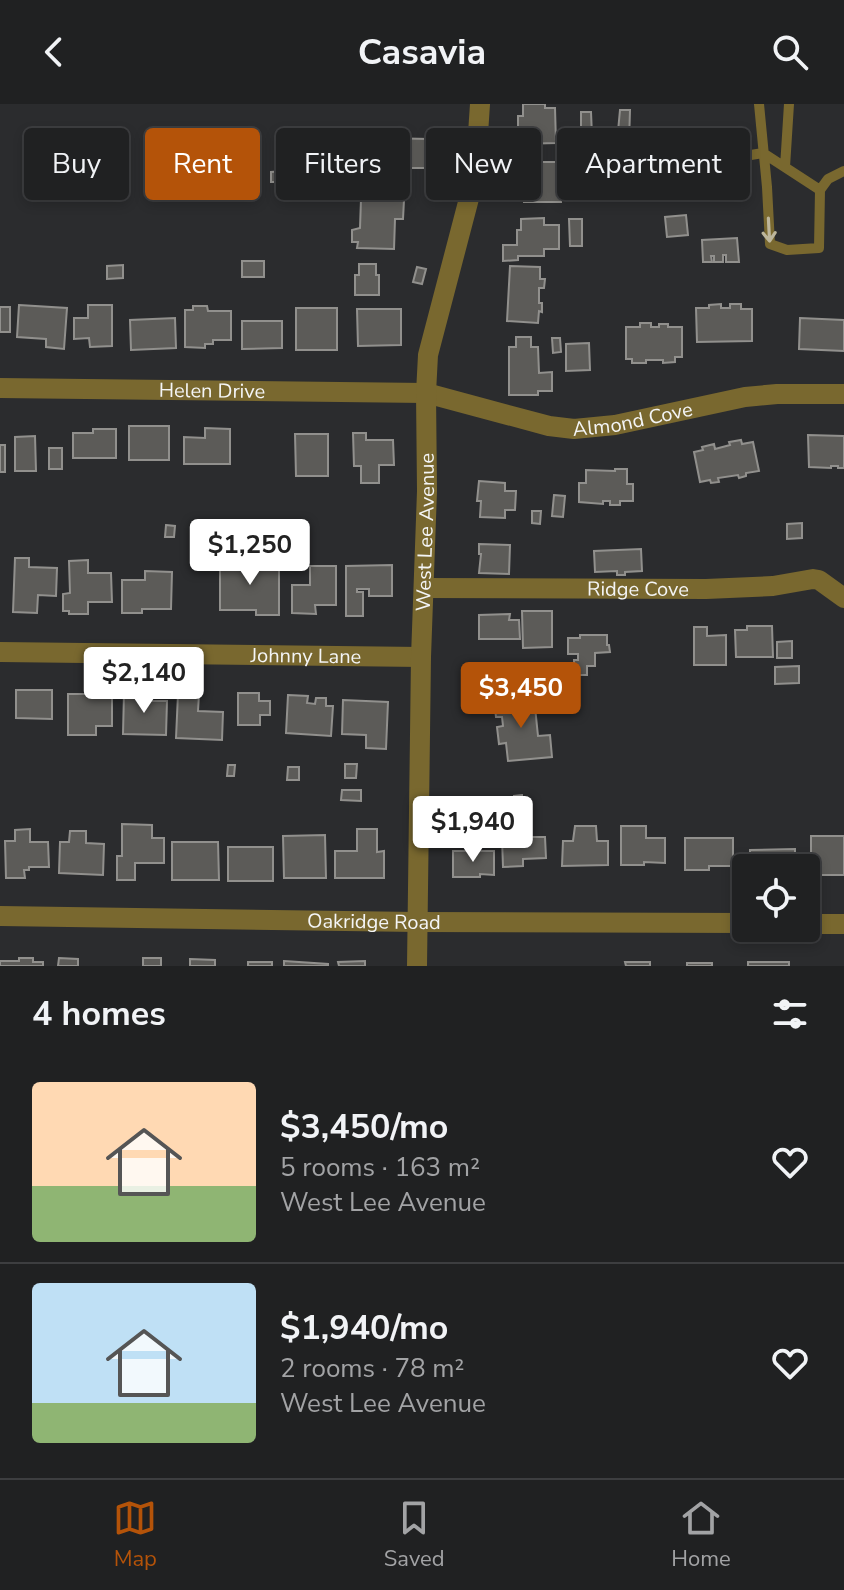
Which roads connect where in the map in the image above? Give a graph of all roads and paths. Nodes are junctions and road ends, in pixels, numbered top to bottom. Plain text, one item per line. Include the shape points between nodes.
1 (480, 104) edge
2 (759, 104) edge
3 (789, 104) edge
4 (763, 153) junction
5 (750, 155) edge
6 (785, 167) junction
7 (844, 171) edge
8 (820, 190) junction
9 (0, 388) edge
10 (426, 393) junction
11 (844, 394) edge
12 (424, 588) junction
13 (844, 598) edge
14 (0, 652) edge
15 (421, 657) junction
16 (0, 916) edge
17 (417, 922) junction
18 (732, 923) edge
19 (820, 924) edge
20 (844, 924) edge
21 (417, 966) edge

1 - 10 street, West Lee Avenue via 472,187 428,355
2 - 4 lane
3 - 6 lane
4 - 5 lane
4 - 6 lane
4 -> 8 lane via 770,244 787,250 819,248
6 - 8 lane
7 - 8 lane
9 - 10 street, Helen Drive
10 - 11 street, Almond Cove via 574,429 745,397
10 - 12 street, West Lee Avenue
12 - 13 street, Ridge Cove via 706,589 813,579
12 - 15 street, West Lee Avenue
14 - 15 street, Johnny Lane
15 - 17 street, West Lee Avenue
16 - 17 street, Oakridge Road
17 - 18 street, Oakridge Road
17 - 21 street, West Lee Avenue
19 - 20 street

